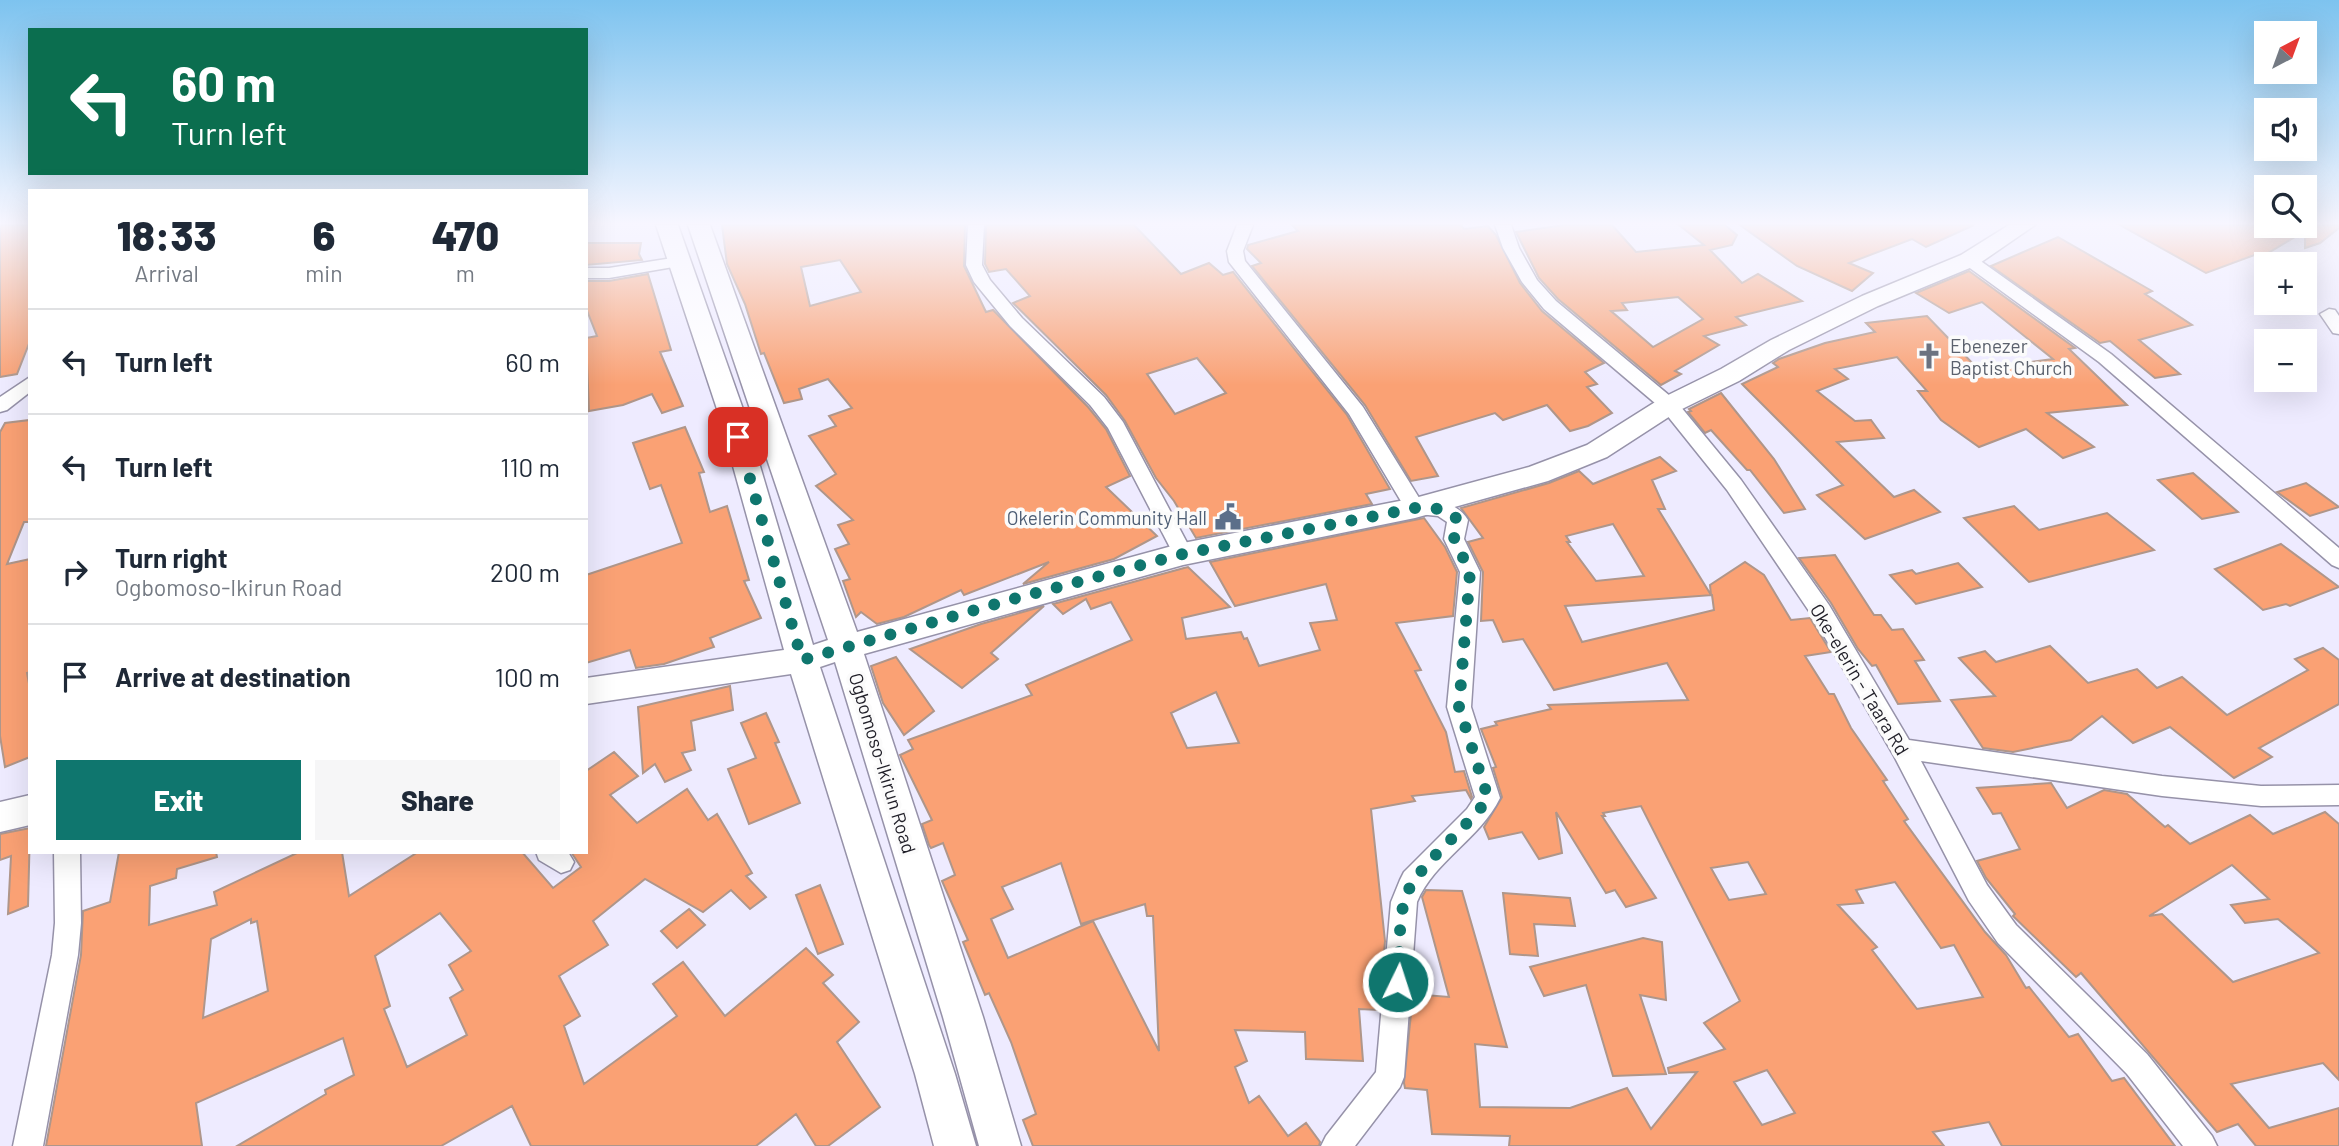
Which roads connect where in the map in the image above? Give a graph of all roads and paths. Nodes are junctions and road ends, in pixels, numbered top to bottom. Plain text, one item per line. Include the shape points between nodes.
1 (685, 278) edge
2 (718, 278) edge
3 (980, 278) edge
4 (1250, 278) edge
5 (1528, 278) edge
6 (1926, 278) edge
7 (1995, 278) edge
8 (28, 385) edge
9 (1669, 405) junction
10 (0, 406) edge
11 (1415, 508) junction
12 (1183, 554) junction
13 (2339, 559) edge
14 (847, 649) junction
15 (802, 660) junction
16 (588, 691) edge
17 (1902, 749) junction
18 (2339, 795) edge
19 (28, 810) edge
20 (0, 817) edge
21 (67, 854) edge
22 (28, 1146) edge
23 (954, 1146) edge
24 (1000, 1146) edge
25 (1336, 1146) edge
26 (2202, 1146) edge

1 - 15 main road via 731,412
2 - 14 main road, Ogbomoso-Ikirun Road
3 - 12 street via 1016,323 1097,401 1116,426
4 - 11 street via 1356,411
5 - 9 street, Oke-elerin - Taara Rd via 1550,305
6 - 9 main road via 1824,323
7 - 13 street via 2105,358
8 - 10 street
9 - 11 main road via 1597,451 1567,464
9 - 17 street, Oke-elerin - Taara Rd via 1734,485 1821,611
11 - 12 main road
11 - 25 street via 1443,510 1458,520 1454,539 1470,572 1459,707 1488,798 1408,891 1390,1077
12 - 14 main road
14 - 15 main road
14 - 24 main road, Ogbomoso-Ikirun Road
15 - 16 main road
15 - 23 main road via 936,1074
17 - 18 street via 2162,786 2261,796
17 - 26 street, Oke-elerin - Taara Rd via 1978,893 2007,934 2137,1064
19 - 20 main road
21 - 22 street via 65,955

